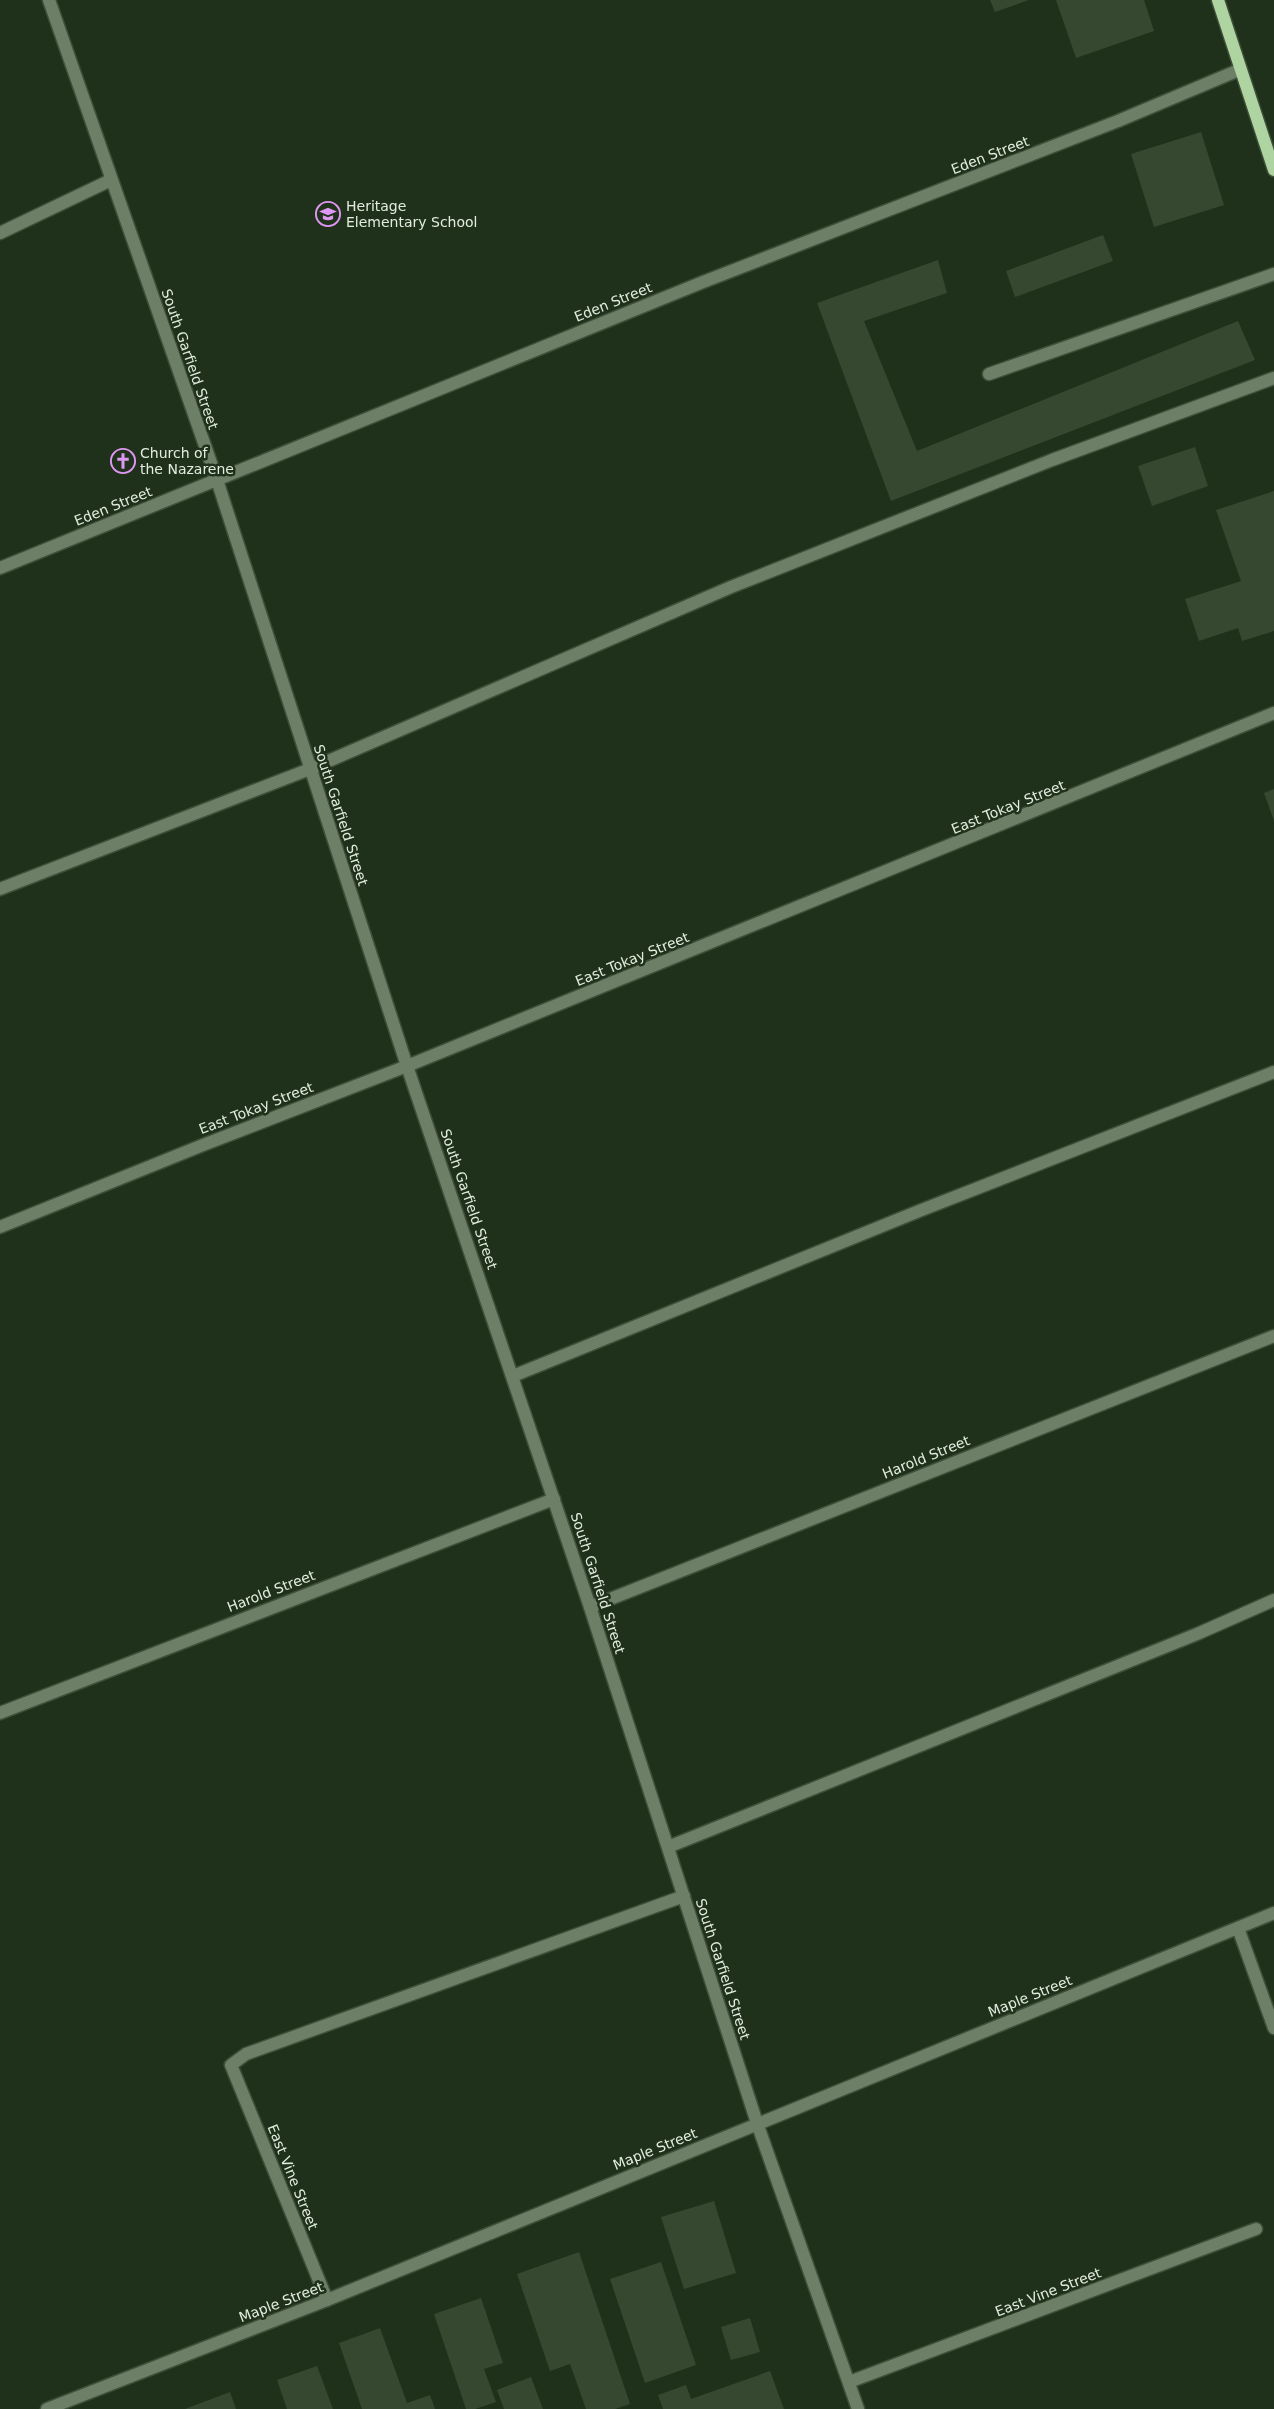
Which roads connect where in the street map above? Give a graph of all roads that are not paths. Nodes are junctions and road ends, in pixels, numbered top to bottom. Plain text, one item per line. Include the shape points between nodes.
1 (49, 0) edge
2 (1218, 0) edge
3 (1239, 70) junction
4 (1274, 170) edge
5 (111, 180) junction
6 (0, 234) edge
7 (1274, 274) edge
8 (989, 374) dead end
9 (1274, 378) edge
10 (217, 480) junction
11 (0, 568) edge
12 (1274, 713) edge
13 (310, 769) junction
14 (0, 889) edge
15 (407, 1066) junction
16 (1274, 1072) edge
17 (0, 1227) edge
18 (1274, 1336) edge
19 (513, 1376) junction
20 (554, 1499) junction
21 (1274, 1600) edge
22 (590, 1607) junction
23 (0, 1713) edge
24 (668, 1848) junction
25 (684, 1896) junction
26 (1274, 1913) edge
27 (1238, 1928) junction
28 (1274, 2028) edge
29 (757, 2123) junction
30 (1256, 2229) dead end
31 (326, 2300) junction
32 (850, 2382) junction
33 (47, 2409) edge
34 (858, 2409) edge

1 - 5 street, South Garfield Street
2 - 3 main road
3 - 4 main road
3 - 10 street, Eden Street via 1118,121 703,282
5 - 6 street
5 - 10 street, South Garfield Street
7 - 8 street
9 - 13 street via 1052,460 730,587
10 - 11 street, Eden Street
10 - 13 street, South Garfield Street
12 - 15 street, East Tokay Street
13 - 14 street
13 - 15 street, South Garfield Street
15 - 17 street, East Tokay Street
15 - 19 street, South Garfield Street
16 - 19 street
18 - 22 street, Harold Street
19 - 20 street, South Garfield Street
20 - 22 street, South Garfield Street
20 - 23 street, Harold Street
21 - 24 street via 1188,1638
22 - 24 street, South Garfield Street
24 - 25 street, South Garfield Street
25 - 29 street, South Garfield Street
25 - 31 street, East Vine Street via 246,2054 231,2065
26 - 27 street, Maple Street
27 - 28 street
27 - 29 street, Maple Street
29 - 31 street, Maple Street
29 - 32 street, South Garfield Street
30 - 32 street, East Vine Street
31 - 33 street, Maple Street
32 - 34 street, South Garfield Street

